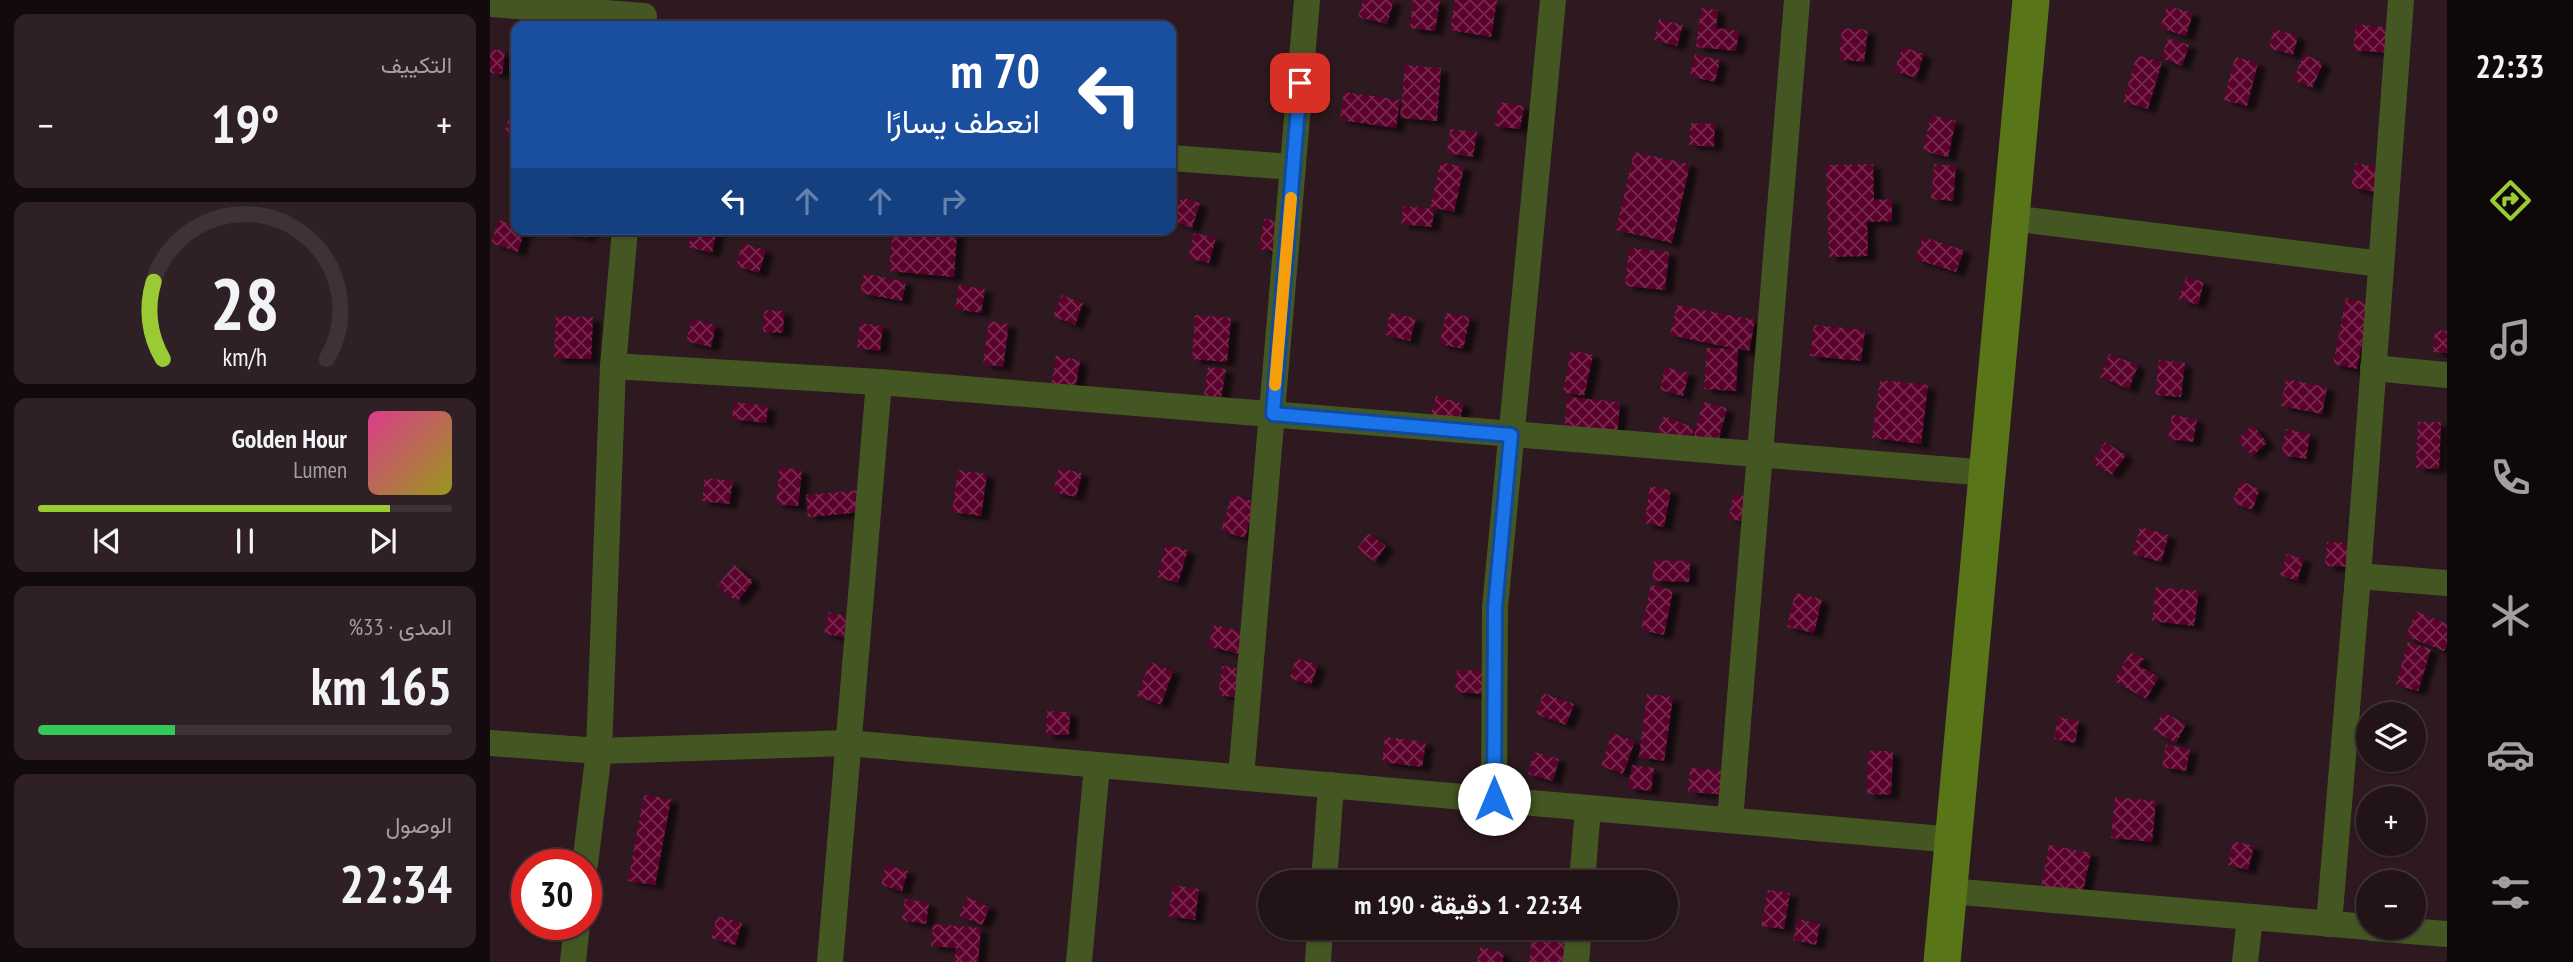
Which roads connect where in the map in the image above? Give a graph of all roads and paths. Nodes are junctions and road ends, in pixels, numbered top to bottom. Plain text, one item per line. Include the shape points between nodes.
1 (1307, 0) edge
2 (1553, 0) edge
3 (1797, 0) edge
4 (2031, 0) edge
5 (2401, 0) edge
6 (490, 4) edge
7 (644, 14) edge
8 (1176, 158) edge
9 (1293, 167) junction
10 (2011, 218) junction
11 (624, 235) edge
12 (2381, 264) junction
13 (613, 366) junction
14 (2373, 368) junction
15 (2447, 375) edge
16 (879, 382) junction
17 (1273, 414) junction
18 (1511, 435) junction
19 (1759, 454) junction
20 (1988, 473) junction
21 (2358, 576) junction
22 (2447, 583) edge
23 (490, 743) edge
24 (847, 743) junction
25 (599, 751) junction
26 (1097, 765) junction
27 (1241, 777) junction
28 (1331, 785) junction
29 (1494, 799) junction
30 (1588, 808) junction
31 (1730, 820) junction
32 (1954, 840) junction
33 (587, 849) edge
34 (1325, 870) edge
35 (1583, 870) edge
36 (1949, 891) junction
37 (2250, 917) junction
38 (2329, 924) junction
39 (2356, 926) edge
40 (2426, 932) edge
41 (2447, 934) edge
42 (575, 940) edge
43 (1319, 940) edge
44 (1578, 940) edge
45 (573, 962) edge
46 (830, 962) edge
47 (1079, 962) edge
48 (1318, 962) edge
49 (1576, 962) edge
50 (1942, 962) edge
51 (2245, 962) edge

1 - 9 street
2 - 18 street
3 - 19 street
4 - 10 main road
5 - 12 street
6 - 7 street
8 - 9 street
9 - 17 street
10 - 12 street
10 - 20 main road
11 - 13 street
12 - 14 street
13 - 16 street
13 - 25 street
14 - 15 street
14 - 21 street
16 - 17 street
16 - 24 street
17 - 18 street
17 - 27 street
18 - 19 street
18 - 29 street via 1495,607
19 - 20 street
19 - 31 street
20 - 32 main road
21 - 22 street
21 - 38 street
23 - 25 street
24 - 25 street
24 - 26 street
24 - 46 street
25 - 33 street
26 - 27 street
26 - 47 street
27 - 28 street
28 - 29 street
28 - 34 street
29 - 30 street
30 - 31 street
30 - 35 street
31 - 32 street
32 - 36 main road
36 - 37 street
36 - 50 main road
37 - 38 street
37 - 51 street
38 - 39 street
40 - 41 street
42 - 45 street
43 - 48 street
44 - 49 street

